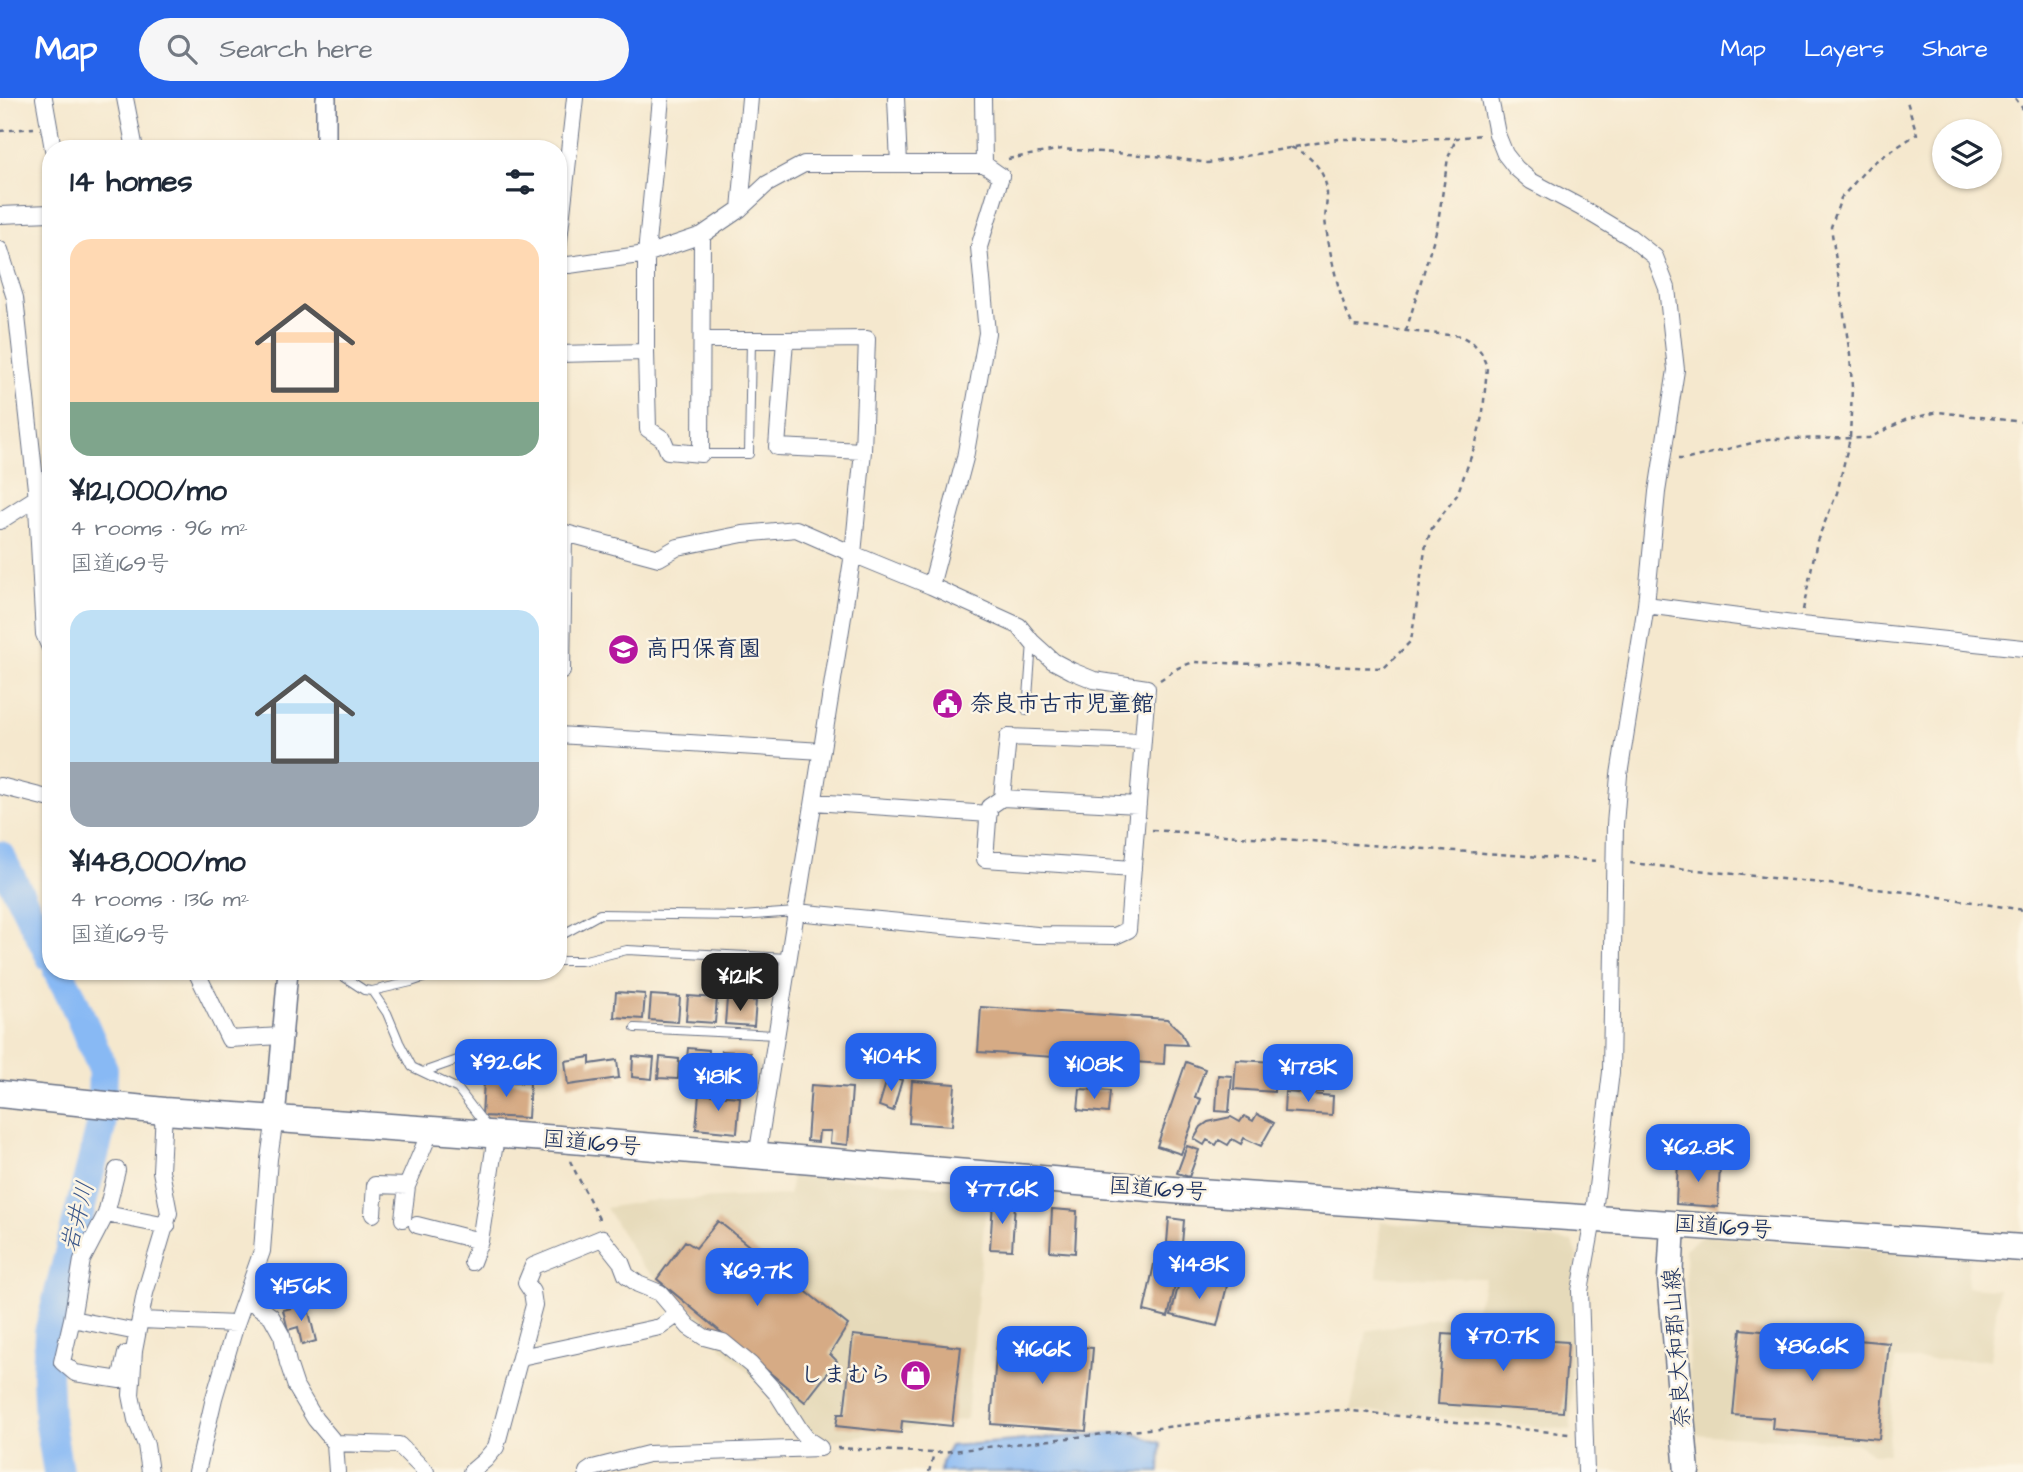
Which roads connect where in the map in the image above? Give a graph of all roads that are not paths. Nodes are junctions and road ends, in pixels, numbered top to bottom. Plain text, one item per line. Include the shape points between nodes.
1 (44, 98) edge
2 (125, 98) edge
3 (326, 98) edge
4 (575, 98) edge
5 (661, 98) edge
6 (750, 98) edge
7 (896, 98) edge
8 (983, 98) edge
9 (1490, 98) edge
10 (51, 140) edge
11 (133, 140) edge
12 (326, 140) edge
13 (899, 164) junction
14 (984, 164) junction
15 (567, 170) edge
16 (740, 209) junction
17 (42, 213) edge
18 (0, 215) edge
19 (702, 235) junction
20 (0, 250) edge
21 (646, 254) junction
22 (567, 265) edge
23 (751, 339) junction
24 (702, 340) junction
25 (785, 340) junction
26 (646, 352) junction
27 (567, 354) edge
28 (863, 451) junction
29 (701, 454) junction
30 (42, 487) edge
31 (36, 494) junction
32 (0, 521) edge
33 (567, 534) edge
34 (853, 554) junction
35 (931, 586) junction
36 (42, 599) edge
37 (1646, 605) junction
38 (1032, 642) junction
39 (2023, 648) edge
40 (1027, 711) dead end
41 (567, 736) edge
42 (1143, 742) junction
43 (822, 751) junction
44 (0, 786) edge
45 (42, 797) edge
46 (1002, 798) junction
47 (814, 802) junction
48 (1139, 805) junction
49 (989, 814) junction
50 (1133, 869) junction
51 (796, 912) junction
52 (567, 932) edge
53 (787, 958) junction
54 (567, 961) edge
55 (200, 980) edge
56 (287, 980) edge
57 (349, 980) edge
58 (417, 980) edge
59 (372, 990) junction
60 (635, 1028) dead end
61 (776, 1035) junction
62 (281, 1036) junction
63 (492, 1048) dead end
64 (423, 1072) junction
65 (0, 1094) edge
66 (164, 1111) junction
67 (275, 1118) junction
68 (430, 1132) junction
69 (496, 1136) junction
70 (757, 1157) junction
71 (117, 1170) dead end
72 (407, 1186) junction
73 (106, 1214) junction
74 (373, 1214) dead end
75 (1593, 1220) junction
76 (1673, 1224) junction
77 (167, 1226) junction
78 (480, 1241) junction
79 (2023, 1248) edge
80 (472, 1262) dead end
81 (246, 1298) junction
82 (677, 1315) junction
83 (72, 1319) junction
84 (236, 1325) junction
85 (139, 1326) junction
86 (134, 1351) junction
87 (521, 1357) junction
88 (335, 1443) junction
89 (150, 1472) edge
90 (197, 1472) edge
91 (337, 1472) edge
92 (426, 1472) edge
93 (471, 1472) edge
94 (587, 1472) edge
95 (1586, 1472) edge
96 (1686, 1472) edge

1 - 10 street
2 - 11 street
3 - 12 street
4 - 15 street
5 - 21 street
6 - 16 street
7 - 13 street
8 - 14 street
9 - 37 street via 1497,134 1516,168 1630,237 1655,257 1667,288 1676,370
13 - 14 street
13 - 16 street via 804,164 767,184
14 - 35 street via 1001,176 979,247 987,333 965,458
16 - 19 street
17 - 18 street
19 - 21 street
19 - 24 street
20 - 31 street via 15,298
21 - 22 street
21 - 26 street
23 - 24 street
23 - 25 street
23 - 29 lane via 749,454
24 - 29 street
25 - 28 street via 777,447
25 - 28 street via 867,339
26 - 27 street
26 - 29 street via 648,429 663,439 668,451
28 - 34 street
30 - 31 street
31 - 32 street
31 - 36 street
33 - 34 street via 659,558 678,547 796,529
34 - 35 street
34 - 43 street
35 - 38 street via 1019,626
37 - 39 street
37 - 75 street via 1619,775 1611,1072
38 - 40 lane
38 - 42 street via 1054,661 1094,680 1147,688
41 - 43 street
42 - 46 street via 1008,737
42 - 48 street
43 - 47 street
44 - 45 street
46 - 48 street
46 - 49 street via 989,807
47 - 49 street
47 - 51 street
48 - 50 street
49 - 50 street via 985,859
50 - 51 street via 1128,930 1115,936 1037,935
51 - 52 lane via 600,914
51 - 53 street
53 - 54 lane via 627,950
53 - 61 street
55 - 62 street via 229,1038
56 - 62 street
57 - 59 lane
58 - 59 lane
59 - 64 lane via 412,1067
60 - 61 lane
61 - 70 street
62 - 67 street
63 - 64 lane
64 - 69 lane via 458,1089
65 - 66 highway, 国道169号
66 - 67 highway, 国道169号
66 - 77 street via 161,1171
67 - 68 highway, 国道169号
67 - 81 street via 262,1251
68 - 69 highway, 国道169号
68 - 72 street
69 - 70 highway, 国道169号
69 - 78 street
70 - 75 highway, 国道169号
71 - 73 street
72 - 74 street via 375,1185
72 - 78 street via 410,1222
73 - 77 street
73 - 83 street via 82,1260
75 - 76 highway, 国道169号
75 - 95 street via 1580,1291
76 - 79 highway, 国道169号
76 - 96 main road, 奈良大和郡山線 via 1670,1279
77 - 85 street
78 - 80 street
81 - 84 street
81 - 88 street via 271,1316 282,1336 296,1387
82 - 87 street via 660,1327
82 - 87 street via 660,1293 626,1275 602,1238 533,1266 526,1283 534,1305
82 - 94 street via 751,1365 808,1440 820,1448 649,1454
83 - 85 street
83 - 86 street via 62,1362 75,1373 120,1380 126,1352
84 - 85 street
84 - 90 street
85 - 86 street
86 - 89 street via 131,1395
87 - 93 street via 496,1447
88 - 91 street
88 - 92 street via 399,1446

